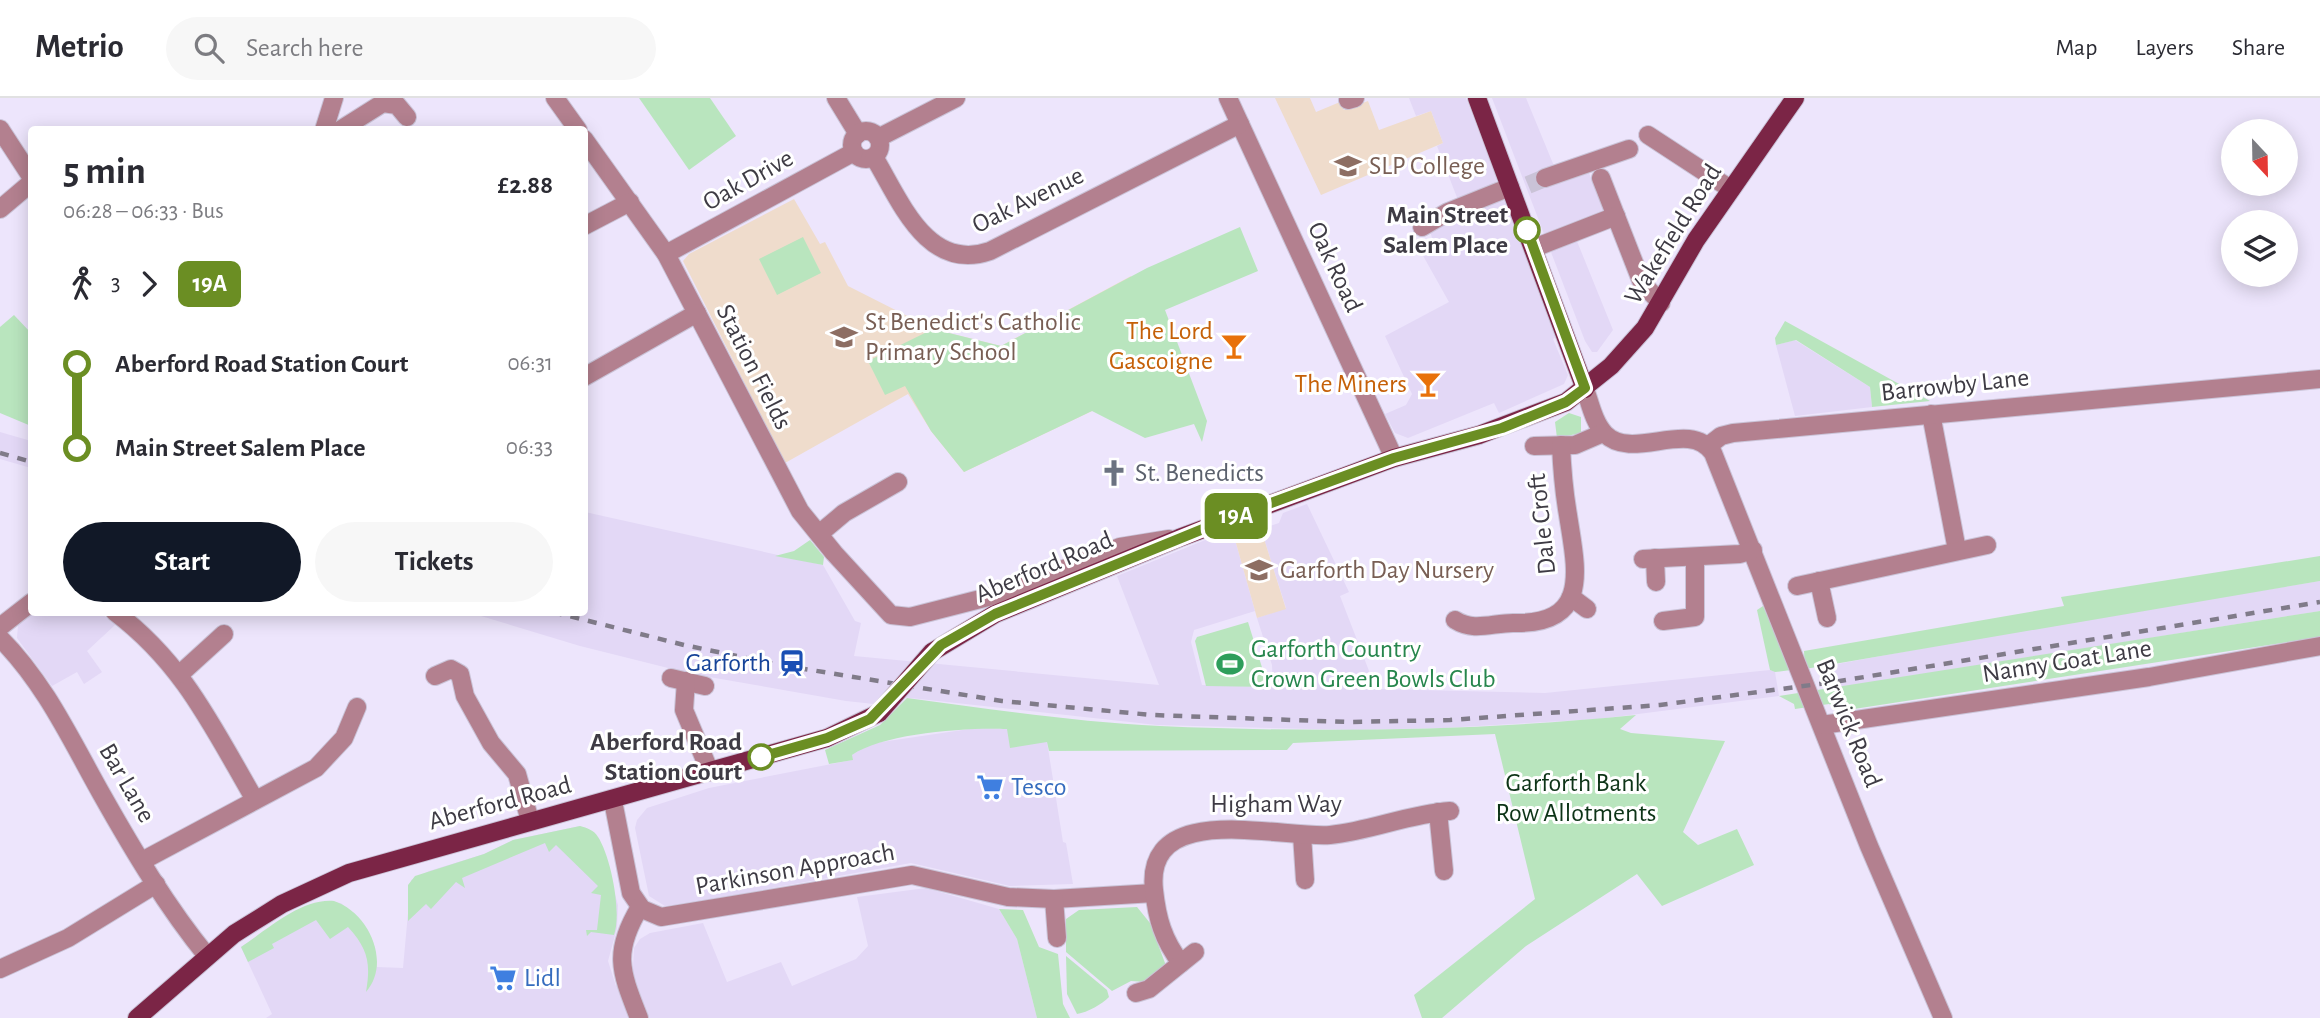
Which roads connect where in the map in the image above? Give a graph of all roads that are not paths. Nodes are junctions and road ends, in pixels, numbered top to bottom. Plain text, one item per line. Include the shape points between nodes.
1 (555, 98) edge
2 (836, 98) edge
3 (956, 98) edge
4 (1228, 98) edge
5 (1477, 98) edge
6 (1795, 98) edge
7 (407, 117) dead end
8 (333, 120) edge
9 (1240, 124) junction
10 (575, 126) edge
11 (0, 129) edge
12 (1648, 135) dead end
13 (878, 138) junction
14 (856, 143) junction
15 (588, 144) edge
16 (1629, 149) dead end
17 (874, 157) junction
18 (28, 174) edge
19 (1601, 177) dead end
20 (1545, 178) tunnel mouth
21 (28, 184) edge
22 (1517, 188) junction
23 (1729, 188) junction
24 (630, 202) junction
25 (0, 209) edge
26 (1616, 216) junction
27 (588, 224) edge
28 (1422, 227) dead end
29 (1534, 248) junction
30 (666, 254) junction
31 (1661, 303) junction
32 (697, 313) junction
33 (588, 375) edge
34 (2320, 379) edge
35 (1585, 388) junction
36 (1931, 414) junction
37 (1603, 433) junction
38 (1560, 445) junction
39 (1534, 446) dead end
40 (1708, 446) junction
41 (1394, 458) junction
42 (898, 482) dead end
43 (819, 534) junction
44 (1179, 538) junction
45 (1987, 545) dead end
46 (1753, 550) junction
47 (1957, 550) junction
48 (1695, 557) junction
49 (1819, 581) junction
50 (1656, 582) dead end
51 (1797, 586) dead end
52 (1571, 597) junction
53 (28, 605) edge
54 (1587, 609) dead end
55 (121, 616) edge
56 (1827, 618) dead end
57 (1455, 620) dead end
58 (1663, 621) dead end
59 (0, 627) edge
60 (224, 634) dead end
61 (0, 638) edge
62 (2320, 646) edge
63 (180, 674) junction
64 (435, 676) dead end
65 (705, 686) dead end
66 (357, 707) dead end
67 (1822, 725) junction
68 (710, 772) junction
69 (255, 800) junction
70 (614, 801) junction
71 (530, 821) junction
72 (1302, 835) junction
73 (142, 861) junction
74 (1444, 871) dead end
75 (1305, 880) dead end
76 (156, 884) junction
77 (1154, 893) junction
78 (1054, 899) junction
79 (640, 907) junction
80 (1057, 938) dead end
81 (207, 956) junction
82 (0, 969) edge
83 (1136, 993) dead end
84 (137, 1018) edge
85 (639, 1018) edge
86 (1943, 1018) edge

1 - 10 street
2 - 14 street
3 - 13 street
4 - 9 street, Oak Road
5 - 22 main road
6 - 23 main road, Wakefield Road
7 - 8 street via 397,105 383,103
9 - 17 street, Oak Avenue via 990,251 967,257 944,252 925,237
9 - 41 street, Oak Road
11 - 18 street
12 - 23 street
13 - 14 street via 870,132
13 - 17 street via 880,148
14 - 17 street via 864,159
14 - 30 street, Oak Drive
15 - 24 street, Station Fields
16 - 20 street
19 - 26 street
21 - 25 street
22 - 28 street via 1448,212
22 - 29 main road
23 - 31 main road, Wakefield Road
24 - 27 street
24 - 30 street, Station Fields
26 - 29 street
26 - 31 street via 1642,283
29 - 35 main road
30 - 32 street, Station Fields
31 - 35 main road, Wakefield Road via 1628,351
32 - 33 street
32 - 43 street, Station Fields via 791,496
34 - 36 street, Barrowby Lane
35 - 37 street
35 - 41 main road, Aberford Road via 1566,402 1502,428
36 - 40 street, Barrowby Lane via 1733,433
36 - 47 street
37 - 38 street via 1585,443
37 - 40 street via 1621,443 1690,440
38 - 39 street
38 - 52 street, Dale Croft via 1577,570
40 - 46 street, Barwick Road
41 - 44 main road, Aberford Road
42 - 43 street via 844,513
43 - 44 street, Station Fields via 897,618 1000,594 1120,547
44 - 68 main road, Aberford Road, bridge via 995,614 932,652 879,713 827,738
45 - 47 street
46 - 48 street
46 - 67 street, Barwick Road
47 - 49 street
48 - 50 street via 1649,559
48 - 58 street via 1695,617
49 - 51 street
49 - 56 street
52 - 54 street, Dale Croft
52 - 57 street, Dale Croft via 1557,612 1538,622 1478,627
53 - 59 street
55 - 63 street
60 - 63 street
61 - 73 street, Bar Lane via 54,707
62 - 67 street, Nanny Goat Lane via 2149,677
63 - 69 street
64 - 71 street via 451,669 460,674 463,692 491,743 517,774
65 - 68 street via 679,680 684,710
66 - 69 street via 344,738 324,762
67 - 86 street, Barwick Road
68 - 70 main road, Aberford Road
69 - 73 street
70 - 71 main road, Aberford Road
70 - 79 street via 631,893
71 - 81 main road, Aberford Road via 349,873 282,904
72 - 74 street, Higham Way via 1330,835 1417,813 1444,812
72 - 75 street
72 - 77 street, Higham Way via 1219,830 1189,833 1172,843 1159,859
73 - 76 street, Bar Lane
76 - 81 street, Bar Lane
76 - 82 street via 68,938
77 - 78 street, Parkinson Approach
77 - 83 street via 1164,939 1188,958 1149,989
78 - 79 street, Parkinson Approach via 996,896 912,875 672,917 651,915
78 - 80 street
79 - 85 street via 620,962
81 - 84 main road, Aberford Road

